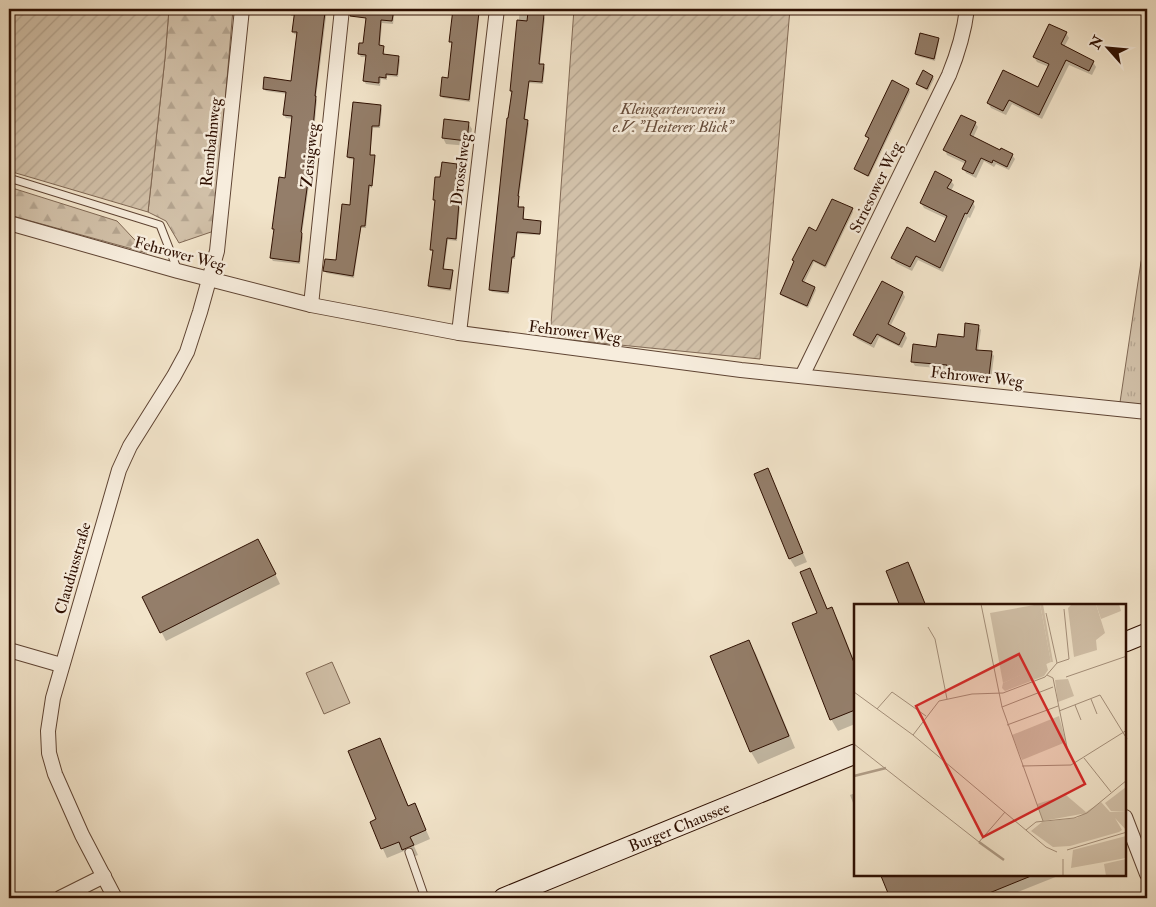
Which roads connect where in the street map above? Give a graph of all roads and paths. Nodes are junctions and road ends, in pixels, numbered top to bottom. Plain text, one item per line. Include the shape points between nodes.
1 (242, 9) edge
2 (342, 9) edge
3 (497, 9) edge
4 (967, 9) edge
5 (9, 178) edge
6 (9, 223) edge
7 (178, 271) junction
8 (209, 278) junction
9 (311, 305) junction
10 (459, 333) junction
11 (802, 376) junction
12 (1147, 412) edge
13 (1147, 633) edge
14 (1126, 642) edge
15 (9, 650) edge
16 (61, 665) junction
17 (854, 754) edge
18 (1126, 820) edge
19 (409, 852) dead end
20 (1147, 874) edge
21 (104, 876) junction
22 (60, 898) edge
23 (116, 898) edge
24 (425, 898) edge
25 (503, 898) edge

1 - 8 street, Rennbahnweg via 217,250
2 - 9 street, Zeisigweg
3 - 10 street, Drosselweg
4 - 11 street, Striesower Weg via 965,30 949,76
5 - 7 lane via 160,225
6 - 7 street, Fehrower Weg
7 - 8 street, Fehrower Weg
8 - 9 street, Fehrower Weg
8 - 16 street, Claudiusstraße via 187,352 119,470
9 - 10 street, Fehrower Weg
10 - 11 street, Fehrower Weg
11 - 12 street, Fehrower Weg
13 - 14 main road
15 - 16 street
16 - 21 street, Claudiusstraße via 48,731 49,753 82,835
17 - 25 main road, Burger Chaussee
18 - 20 street
19 - 24 lane
21 - 22 street
21 - 23 street, Claudiusstraße

